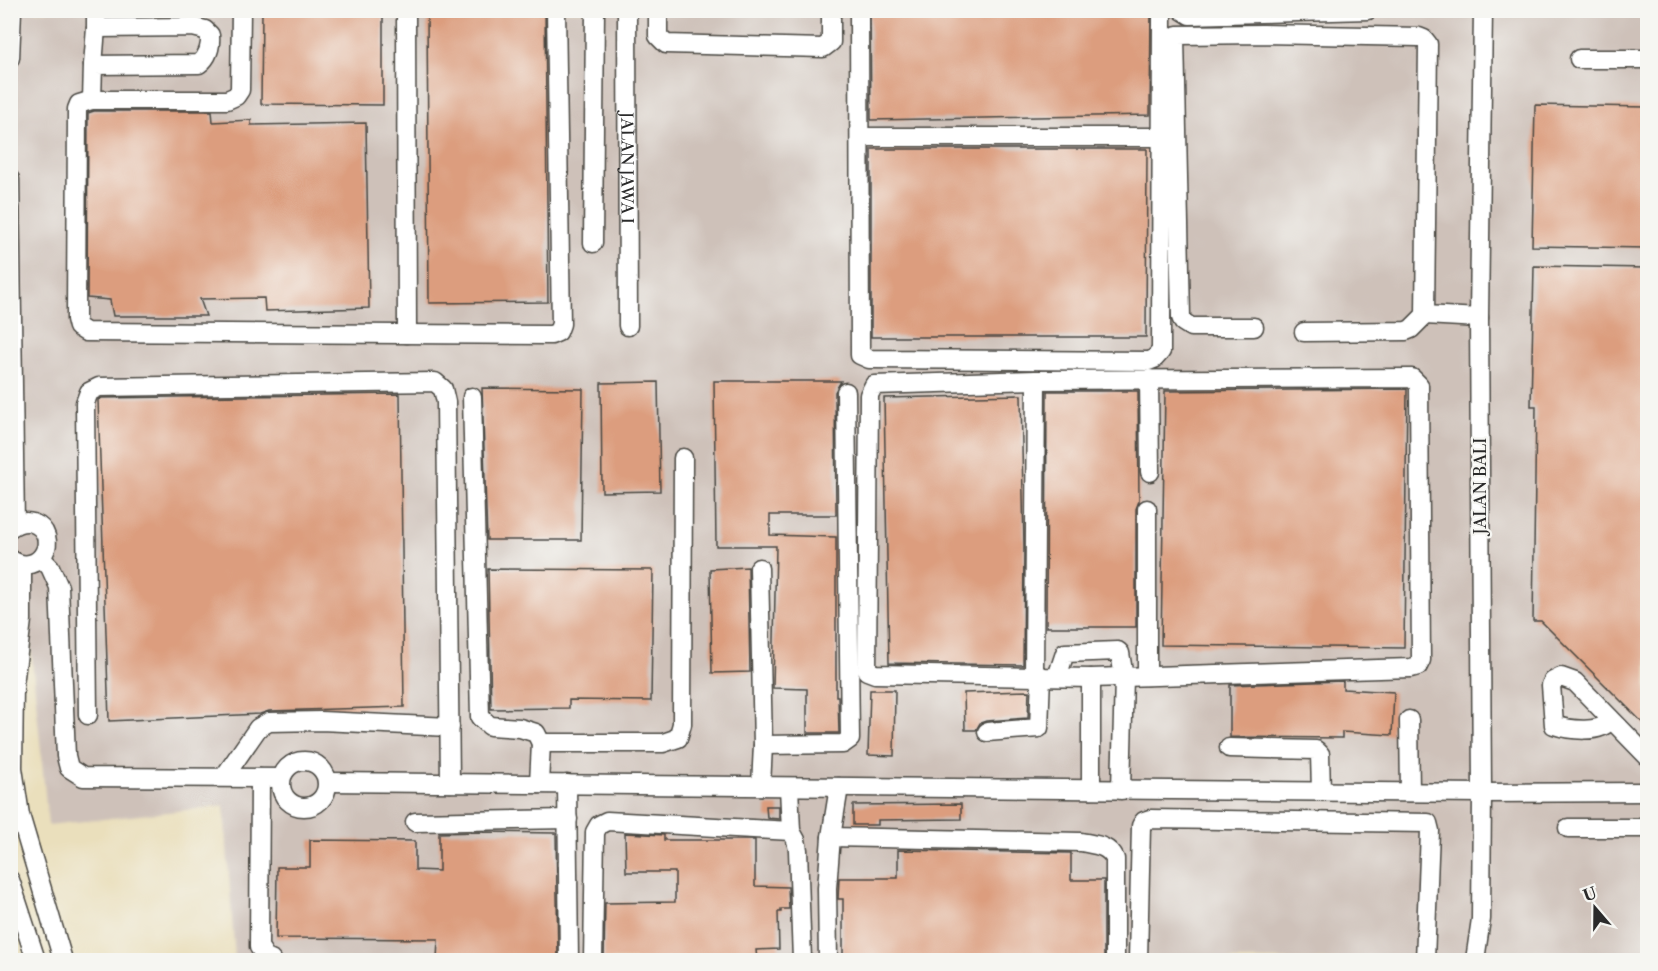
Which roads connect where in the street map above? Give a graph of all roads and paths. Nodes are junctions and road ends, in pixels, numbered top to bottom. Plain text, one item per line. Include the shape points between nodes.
1 (12, 10) edge
2 (170, 10) edge
3 (241, 10) edge
4 (406, 10) edge
5 (556, 10) edge
6 (595, 10) edge
7 (627, 10) edge
8 (658, 10) edge
9 (831, 10) edge
10 (859, 10) edge
11 (1162, 10) edge
12 (1182, 10) edge
13 (1368, 10) edge
14 (1483, 10) edge
15 (96, 19) edge
16 (180, 28) junction
17 (11, 36) edge
18 (10, 58) edge
19 (1579, 58) dead end
20 (1647, 59) edge
21 (93, 65) junction
22 (92, 100) junction
23 (860, 137) junction
24 (1162, 137) junction
25 (10, 179) edge
26 (593, 243) dead end
27 (11, 254) edge
28 (1425, 315) junction
29 (1475, 318) junction
30 (628, 326) dead end
31 (1254, 327) dead end
32 (1305, 332) dead end
33 (407, 334) junction
34 (11, 361) edge
35 (1149, 379) junction
36 (1036, 380) junction
37 (846, 392) dead end
38 (472, 397) dead end
39 (683, 458) dead end
40 (1150, 472) dead end
41 (1147, 509) dead end
42 (13, 526) edge
43 (41, 558) junction
44 (16, 562) edge
45 (759, 568) dead end
46 (1148, 676) junction
47 (1044, 677) junction
48 (1124, 677) junction
49 (1091, 678) junction
50 (88, 714) dead end
51 (1409, 720) dead end
52 (1610, 720) dead end
53 (450, 726) junction
54 (987, 732) dead end
55 (541, 743) junction
56 (763, 745) junction
57 (1229, 748) dead end
58 (1647, 757) edge
59 (224, 777) junction
60 (260, 778) junction
61 (281, 778) junction
62 (327, 782) junction
63 (450, 783) junction
64 (539, 784) junction
65 (567, 784) junction
66 (761, 786) junction
67 (789, 786) junction
68 (839, 787) junction
69 (1091, 789) junction
70 (1121, 790) junction
71 (1321, 791) junction
72 (1410, 792) junction
73 (1647, 792) edge
74 (1482, 793) junction
75 (14, 808) edge
76 (568, 819) junction
77 (415, 822) dead end
78 (1568, 828) dead end
79 (1647, 828) edge
80 (791, 831) junction
81 (831, 837) junction
82 (10, 880) edge
83 (47, 909) junction
84 (22, 916) junction
85 (36, 960) edge
86 (63, 960) edge
87 (271, 960) edge
88 (569, 960) edge
89 (593, 960) edge
90 (802, 960) edge
91 (828, 960) edge
92 (1116, 960) edge
93 (1138, 960) edge
94 (1425, 960) edge
95 (1475, 960) edge

1 - 17 street
2 - 16 street
3 - 22 street via 240,90 236,96 227,100
4 - 33 street
5 - 33 street via 561,324 558,332
6 - 26 street
7 - 30 street, JALAN JAWA I
8 - 9 street via 658,36 666,44 823,48 831,42
10 - 23 street
11 - 24 street
12 - 13 street via 1190,15
14 - 29 street, JALAN BALI
15 - 16 street
15 - 21 street
16 - 21 street via 210,34 208,55 199,64
17 - 18 street
19 - 20 street
21 - 22 street
22 - 33 street via 79,104 77,109 78,327 86,332
23 - 24 street
23 - 24 street via 862,358 1149,361 1161,351
25 - 27 street
27 - 34 street
28 - 29 street
28 - 31 street via 1428,44 1424,39 1177,35 1180,317 1191,327
28 - 32 street via 1406,331
29 - 74 street, JALAN BALI
34 - 42 street
35 - 36 street
35 - 40 street
35 - 46 street via 1416,380 1421,660 1411,668
36 - 47 street
36 - 47 street via 877,384 871,388 867,671
37 - 56 street via 850,739 843,744
38 - 55 street via 480,717 490,726 536,733
39 - 55 street via 682,724 678,738 663,742
41 - 46 street
42 - 43 street via 28,522 45,533 47,547
43 - 44 street via 36,563
43 - 59 street via 50,567 58,587 69,768 83,777
44 - 75 street via 22,620 12,724
45 - 56 street
46 - 48 street
47 - 48 street via 1065,653 1118,651
47 - 49 street
47 - 54 street via 1039,728
48 - 49 street
48 - 70 street
49 - 69 street
50 - 53 street via 85,403 89,392 99,387 435,382 443,390 446,402
51 - 72 street
52 - 58 street
53 - 59 street via 269,722 258,728
53 - 63 street
55 - 64 street
56 - 66 street
57 - 71 street via 1316,750 1320,754
59 - 60 street
60 - 61 street
60 - 87 street via 259,947
61 - 62 street via 287,768 308,762 321,769
61 - 62 street via 285,798 291,804 308,807 322,798
62 - 63 street
63 - 64 street
64 - 65 street
65 - 66 street
65 - 76 street
66 - 67 street
67 - 68 street
67 - 80 street
68 - 69 street
68 - 81 street
69 - 70 street
70 - 71 street
71 - 72 street
72 - 74 street
73 - 74 street
74 - 95 street, JALAN BALI via 1481,919
75 - 83 street
76 - 77 street
76 - 88 street
78 - 79 street
80 - 89 street via 607,821 599,825 595,832
80 - 90 street via 798,850
81 - 91 street
81 - 92 street via 1081,842 1102,846 1115,859
82 - 84 street
83 - 84 street
83 - 86 street
84 - 85 street
93 - 94 street via 1141,826 1144,821 1162,819 1428,823

